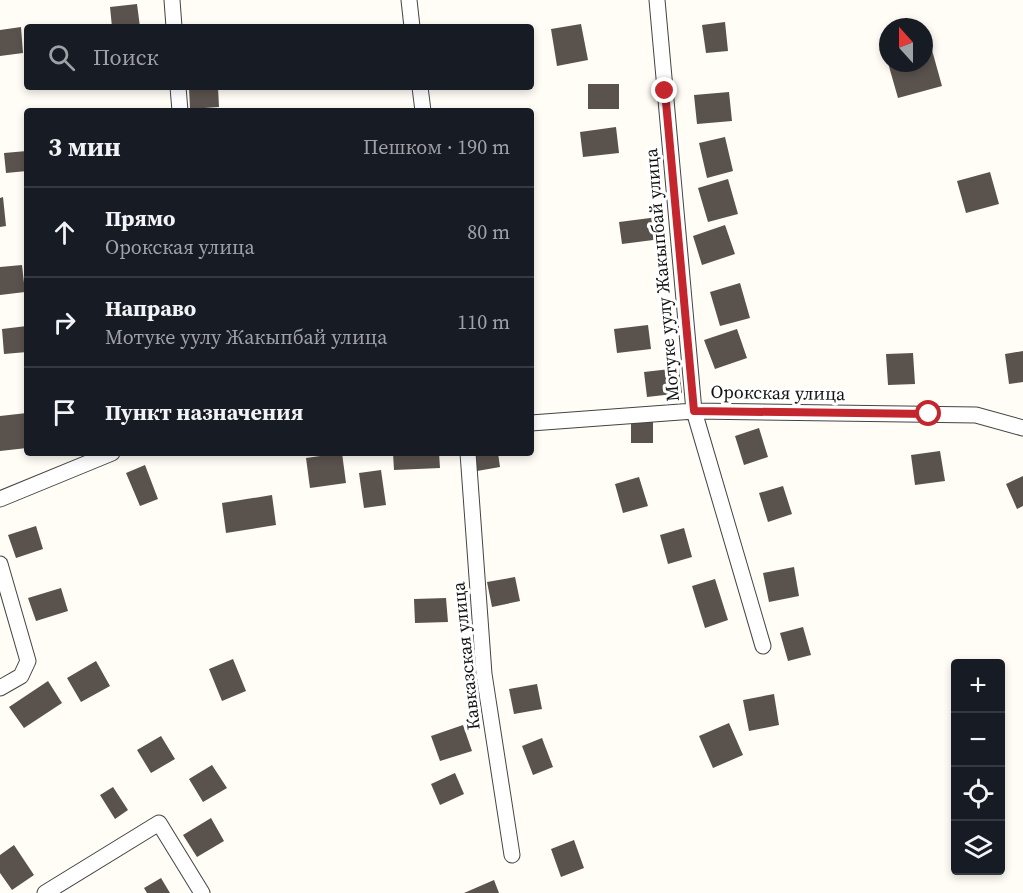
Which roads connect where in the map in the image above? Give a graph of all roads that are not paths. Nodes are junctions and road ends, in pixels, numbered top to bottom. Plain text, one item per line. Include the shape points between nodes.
1 (172, 0) edge
2 (409, 0) edge
3 (657, 0) edge
4 (174, 24) edge
5 (412, 24) edge
6 (178, 90) edge
7 (420, 90) edge
8 (180, 108) edge
9 (423, 108) edge
10 (694, 411) junction
11 (534, 423) edge
12 (1023, 428) edge
13 (105, 456) edge
14 (468, 456) edge
15 (0, 499) edge
16 (0, 564) edge
17 (763, 646) dead end
18 (0, 688) edge
19 (512, 855) dead end
20 (45, 893) edge
21 (202, 893) edge

1 - 4 street
2 - 5 street
3 - 10 street, Мотуке уулу Жакыпбай улица
6 - 8 street
7 - 9 street
10 - 11 street, Орокская улица
10 - 12 street, Орокская улица via 976,415
10 - 17 street, Мотуке уулу Жакыпбай улица
13 - 15 street
14 - 19 street, Кавказская улица via 484,674
16 - 18 street via 28,662 21,676
20 - 21 street via 159,823

